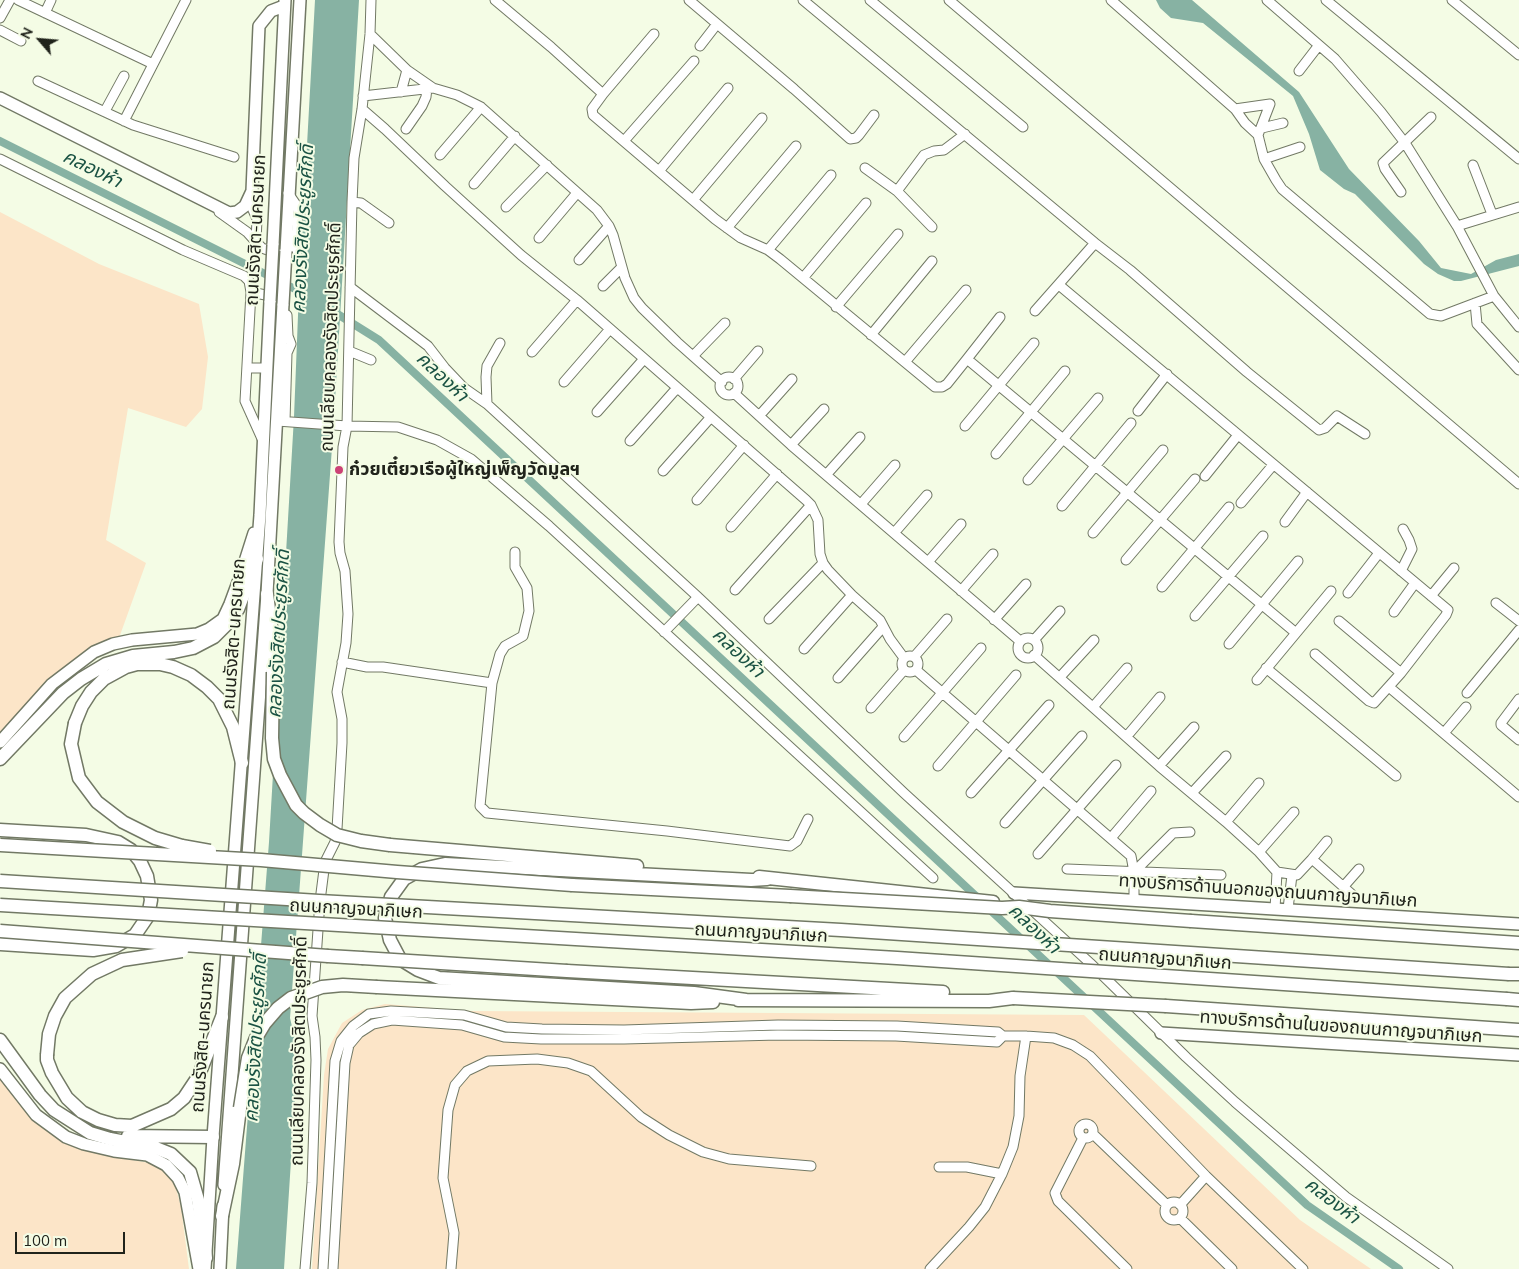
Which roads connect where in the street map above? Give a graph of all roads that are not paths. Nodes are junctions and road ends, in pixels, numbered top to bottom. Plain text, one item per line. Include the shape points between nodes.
1 (10, 0) edge
2 (18, 0) edge
3 (51, 0) edge
4 (186, 0) edge
5 (300, 0) edge
6 (371, 0) edge
7 (495, 0) edge
8 (689, 0) edge
9 (803, 0) edge
10 (870, 0) edge
11 (949, 0) edge
12 (1111, 0) edge
13 (1267, 0) edge
14 (1326, 0) edge
15 (1452, 0) edge
16 (284, 3) edge
17 (45, 13) junction
18 (0, 18) edge
19 (717, 24) junction
20 (0, 30) edge
21 (370, 34) junction
22 (654, 34) dead end
23 (21, 41) dead end
24 (1320, 45) junction
25 (700, 46) dead end
26 (1519, 54) edge
27 (694, 61) dead end
28 (153, 64) junction
29 (407, 70) junction
30 (1299, 71) dead end
31 (124, 76) dead end
32 (38, 81) dead end
33 (430, 88) junction
34 (728, 88) dead end
35 (401, 92) junction
36 (603, 94) junction
37 (363, 96) junction
38 (0, 98) edge
39 (481, 107) junction
40 (1235, 109) junction
41 (362, 110) junction
42 (105, 112) junction
43 (874, 115) dead end
44 (1431, 117) dead end
45 (762, 118) dead end
46 (124, 121) junction
47 (1283, 123) dead end
48 (1023, 127) dead end
49 (406, 129) dead end
50 (1260, 132) junction
51 (965, 134) junction
52 (514, 136) junction
53 (624, 141) junction
54 (1405, 143) junction
55 (796, 146) dead end
56 (1300, 147) dead end
57 (440, 155) dead end
58 (234, 157) dead end
59 (0, 159) edge
60 (1519, 159) edge
61 (1264, 160) junction
62 (547, 165) junction
63 (1473, 165) dead end
64 (865, 168) dead end
65 (659, 171) junction
66 (831, 175) dead end
67 (474, 184) dead end
68 (897, 191) junction
69 (1402, 192) dead end
70 (288, 193) junction
71 (577, 193) junction
72 (693, 200) junction
73 (248, 201) junction
74 (352, 202) junction
75 (866, 203) dead end
76 (212, 204) junction
77 (1519, 206) edge
78 (506, 207) dead end
79 (1492, 214) junction
80 (389, 222) dead end
81 (609, 226) junction
82 (1457, 226) junction
83 (932, 227) dead end
84 (727, 228) junction
85 (898, 234) dead end
86 (539, 238) dead end
87 (256, 242) junction
88 (1095, 243) junction
89 (768, 250) junction
90 (579, 260) dead end
91 (932, 261) dead end
92 (622, 267) junction
93 (803, 278) junction
94 (1059, 285) junction
95 (603, 286) dead end
96 (350, 287) junction
97 (966, 290) dead end
98 (252, 292) junction
99 (1494, 296) junction
100 (577, 300) junction
101 (1475, 302) junction
102 (836, 307) junction
103 (1035, 310) dead end
104 (1000, 317) dead end
105 (725, 323) dead end
106 (1519, 327) edge
107 (610, 329) junction
108 (871, 335) junction
109 (500, 343) dead end
110 (1034, 343) dead end
111 (758, 351) dead end
112 (349, 352) junction
113 (532, 352) dead end
114 (693, 356) junction
115 (644, 359) junction
116 (967, 359) junction
117 (371, 360) dead end
118 (905, 362) junction
119 (247, 368) junction
120 (267, 368) junction
121 (1519, 370) edge
122 (1066, 371) dead end
123 (1167, 374) junction
124 (734, 379) junction
125 (792, 379) dead end
126 (564, 382) dead end
127 (722, 382) junction
128 (1000, 385) junction
129 (677, 388) junction
130 (734, 393) junction
131 (1098, 398) dead end
132 (487, 404) junction
133 (824, 409) dead end
134 (1032, 411) junction
135 (1138, 411) dead end
136 (597, 412) dead end
137 (759, 416) junction
138 (711, 417) junction
139 (283, 421) junction
140 (1131, 423) dead end
141 (343, 426) junction
142 (965, 426) dead end
143 (1365, 434) dead end
144 (1238, 435) junction
145 (860, 437) dead end
146 (1064, 438) junction
147 (630, 441) dead end
148 (263, 443) junction
149 (744, 445) junction
150 (791, 445) junction
151 (1163, 450) dead end
152 (996, 454) dead end
153 (895, 465) dead end
154 (1096, 465) junction
155 (1273, 465) junction
156 (664, 471) dead end
157 (777, 474) junction
158 (826, 474) junction
159 (1028, 480) dead end
160 (1519, 484) edge
161 (1128, 492) junction
162 (1308, 492) junction
163 (927, 495) dead end
164 (697, 500) dead end
165 (1241, 503) dead end
166 (861, 504) junction
167 (811, 505) junction
168 (1062, 506) dead end
169 (1230, 507) dead end
170 (260, 514) junction
171 (1160, 519) junction
172 (1285, 522) dead end
173 (960, 524) dead end
174 (731, 528) dead end
175 (1403, 529) dead end
176 (895, 532) junction
177 (1093, 534) dead end
178 (1262, 536) dead end
179 (1195, 548) junction
180 (515, 552) dead end
181 (1379, 553) junction
182 (993, 554) dead end
183 (257, 559) junction
184 (1126, 560) dead end
185 (1298, 561) dead end
186 (928, 562) junction
187 (823, 563) junction
188 (1454, 568) dead end
189 (1401, 571) junction
190 (1228, 576) junction
191 (1415, 583) junction
192 (1026, 584) dead end
193 (1162, 588) dead end
194 (735, 590) dead end
195 (961, 591) junction
196 (1332, 591) dead end
197 (1348, 593) dead end
198 (267, 594) junction
199 (852, 595) junction
200 (1431, 596) junction
201 (696, 599) junction
202 (1496, 603) dead end
203 (1262, 605) junction
204 (1060, 611) dead end
205 (1394, 612) dead end
206 (1195, 616) dead end
207 (947, 619) dead end
208 (769, 620) dead end
209 (994, 620) junction
210 (1339, 621) dead end
211 (1519, 621) edge
212 (883, 627) junction
213 (666, 630) junction
214 (1519, 630) edge
215 (1296, 633) junction
216 (1034, 640) junction
217 (1094, 640) dead end
218 (1020, 642) junction
219 (1229, 644) dead end
220 (981, 648) dead end
221 (804, 649) dead end
222 (1315, 654) dead end
223 (1034, 655) junction
224 (914, 657) junction
225 (904, 658) junction
226 (342, 662) junction
227 (1127, 668) dead end
228 (1266, 668) junction
229 (904, 670) junction
230 (916, 670) junction
231 (1401, 673) junction
232 (1016, 675) dead end
233 (1060, 677) junction
234 (838, 678) dead end
235 (1257, 680) dead end
236 (492, 683) junction
237 (1389, 687) junction
238 (942, 693) junction
239 (1467, 693) dead end
240 (1160, 697) dead end
241 (1519, 699) edge
242 (1049, 705) dead end
243 (1093, 707) junction
244 (1466, 707) dead end
245 (871, 708) dead end
246 (976, 722) junction
247 (1194, 726) dead end
248 (1444, 734) junction
249 (1082, 736) dead end
250 (1127, 736) junction
251 (904, 737) dead end
252 (1519, 740) edge
253 (0, 742) edge
254 (1009, 750) junction
255 (1226, 756) dead end
256 (0, 759) edge
257 (242, 763) junction
258 (1116, 765) dead end
259 (938, 766) dead end
260 (1159, 766) junction
261 (1396, 776) dead end
262 (1044, 780) junction
263 (1259, 784) dead end
264 (1151, 791) dead end
265 (971, 793) dead end
266 (1192, 793) junction
267 (1519, 797) edge
268 (1077, 809) junction
269 (1294, 812) dead end
270 (808, 819) dead end
271 (1226, 822) junction
272 (1006, 823) dead end
273 (0, 830) edge
274 (1190, 832) dead end
275 (1111, 838) junction
276 (1327, 841) dead end
277 (0, 845) edge
278 (1259, 852) junction
279 (1038, 854) dead end
280 (1312, 859) junction
281 (261, 860) junction
282 (1359, 868) dead end
283 (1067, 869) dead end
284 (1134, 872) junction
285 (1278, 872) junction
286 (1220, 875) dead end
287 (1292, 875) junction
288 (933, 878) dead end
289 (767, 879) junction
290 (0, 881) edge
291 (1344, 886) junction
292 (1014, 893) junction
293 (1355, 897) dead end
294 (1134, 900) junction
295 (0, 905) edge
296 (1020, 908) junction
297 (1275, 909) junction
298 (1288, 909) junction
299 (1519, 924) edge
300 (0, 931) edge
301 (1519, 943) edge
302 (0, 944) edge
303 (242, 950) junction
304 (1514, 974) edge
305 (889, 994) junction
306 (1513, 999) edge
307 (746, 1000) junction
308 (222, 1017) junction
309 (708, 1027) junction
310 (542, 1029) junction
311 (1519, 1030) edge
312 (1161, 1033) junction
313 (1003, 1036) junction
314 (1026, 1036) junction
315 (708, 1037) junction
316 (541, 1039) junction
317 (0, 1040) edge
318 (1519, 1056) edge
319 (0, 1069) edge
320 (228, 1121) junction
321 (1093, 1134) junction
322 (96, 1136) junction
323 (214, 1137) junction
324 (1082, 1138) junction
325 (810, 1166) dead end
326 (939, 1167) dead end
327 (1002, 1174) junction
328 (1206, 1176) junction
329 (1180, 1204) junction
330 (1167, 1205) junction
331 (222, 1216) junction
332 (1180, 1218) junction
333 (203, 1265) edge
334 (220, 1269) edge
335 (305, 1269) edge
336 (323, 1269) edge
337 (333, 1269) edge
338 (451, 1269) edge
339 (930, 1269) edge
340 (1127, 1269) edge
341 (1232, 1269) edge
342 (1303, 1269) edge
343 (1448, 1269) edge

1 - 18 street
2 - 17 street
3 - 17 street
4 - 28 street
5 - 70 main road, ถนนรังสิต-นครนายก
6 - 21 street, ถนนเลียบคลองรังสิตประยูรศักดิ์
7 - 36 street
8 - 19 street
9 - 51 street
10 - 48 street
11 - 160 street
12 - 40 street
13 - 24 street
14 - 60 street
15 - 26 street
16 - 73 main road via 271,11 259,26 252,191
16 - 120 main road, ถนนรังสิต-นครนายก, bridge
17 - 28 street
19 - 25 street
19 - 43 street via 850,138 858,135
20 - 23 street
21 - 29 street
21 - 37 street, ถนนเลียบคลองรังสิตประยูรศักดิ์
22 - 36 street
24 - 30 street
24 - 54 street via 1353,79
27 - 53 street
28 - 46 street
29 - 33 street
29 - 35 street
31 - 42 street
32 - 42 street
33 - 35 street
33 - 39 street via 456,95
33 - 49 street
34 - 65 street
35 - 37 street
36 - 53 street via 592,109 593,115
37 - 41 street, ถนนเลียบคลองรังสิตประยูรศักดิ์
38 - 76 main road
39 - 52 street
39 - 57 street
40 - 50 street via 1245,123
40 - 50 street via 1270,104
41 - 74 street, ถนนเลียบคลองรังสิตประยูรศักดิ์ via 354,158
41 - 100 street via 514,248
42 - 46 street
44 - 54 street
45 - 72 street
46 - 58 street
47 - 50 street
50 - 61 street
51 - 68 street via 944,150 924,155
51 - 88 street
52 - 62 street
52 - 67 street
53 - 65 street
54 - 69 street via 1383,163
54 - 82 street
55 - 84 street
56 - 61 street
59 - 98 street via 183,250 244,276 250,281
61 - 101 street via 1282,188 1430,314 1441,316
62 - 71 street
62 - 78 street
63 - 79 street
64 - 68 street
65 - 72 street
66 - 89 street
68 - 83 street
70 - 87 street via 297,206 293,257 262,248
70 - 139 main road, ถนนรังสิต-นครนายก, bridge via 283,304
71 - 81 street via 597,210
71 - 86 street
72 - 84 street
73 - 76 main road via 242,210 229,213
73 - 87 street via 257,218
74 - 80 street via 362,203
74 - 96 street, ถนนเลียบคลองรังสิตประยูรศักดิ์
75 - 93 street
76 - 87 street
77 - 79 street
79 - 82 street
81 - 90 street
81 - 92 street
82 - 99 street
84 - 89 street
85 - 102 street
88 - 94 street
88 - 143 street via 1319,430 1337,416
89 - 93 street
91 - 108 street
92 - 95 street
92 - 114 street via 629,288 642,308
93 - 102 street
94 - 103 street
94 - 123 street
96 - 112 street, ถนนเลียบคลองรังสิตประยูรศักดิ์
96 - 132 street via 428,346 464,388
97 - 118 street
98 - 119 street
98 - 139 street via 287,300 290,344
99 - 101 street
99 - 106 street
100 - 107 street
100 - 113 street
101 - 121 street via 1477,324
102 - 108 street
104 - 116 street
105 - 114 street
107 - 115 street
107 - 126 street
108 - 118 street
109 - 132 street via 487,366
110 - 128 street
111 - 124 street
112 - 117 street
112 - 141 street, ถนนเลียบคลองรังสิตประยูรศักดิ์
114 - 127 street
115 - 129 street
115 - 136 street
116 - 118 street via 947,384 938,388
116 - 128 street
119 - 120 street
119 - 148 street via 245,401
120 - 148 main road, ถนนรังสิต-นครนายก
122 - 134 street
123 - 135 street
123 - 144 street
124 - 127 street
124 - 130 street via 738,386
125 - 137 street
127 - 130 street via 723,392 727,395
128 - 134 street
128 - 142 street
129 - 138 street
129 - 147 street
130 - 137 street
131 - 146 street
132 - 201 street
133 - 150 street
134 - 146 street
134 - 152 street
137 - 150 street
138 - 149 street
138 - 156 street
139 - 141 street
139 - 198 main road, ถนนรังสิต-นครนายก
140 - 154 street
141 - 213 street via 398,427 454,448 518,499
141 - 226 street, ถนนเลียบคลองรังสิตประยูรศักดิ์ via 339,542 348,605
144 - 155 street
144 - 171 street
145 - 158 street
146 - 154 street
146 - 159 street
148 - 170 main road, ถนนรังสิต-นครนายก
149 - 157 street
149 - 164 street
150 - 158 street
151 - 161 street
153 - 166 street
154 - 161 street
154 - 168 street
155 - 162 street
155 - 165 street
157 - 167 street
157 - 174 street
158 - 166 street
161 - 171 street
161 - 177 street
162 - 172 street
162 - 181 street
163 - 176 street
166 - 176 street
167 - 187 street via 818,520
167 - 194 street
169 - 179 street
170 - 183 main road, ถนนรังสิต-นครนายก
170 - 253 main road via 223,619 197,634 132,640 94,652 52,684
171 - 179 street
171 - 184 street
173 - 186 street
175 - 189 street via 1412,549
176 - 186 street
178 - 190 street
179 - 190 street
179 - 193 street
180 - 236 street via 515,567 527,588 529,611 523,636 505,646 500,654
181 - 189 street
181 - 197 street
182 - 195 street
183 - 256 highway via 238,609 214,638 193,648 133,656 106,664 63,693
183 - 257 main road, ถนนรังสิต-นครนายก
185 - 203 street
186 - 195 street
187 - 199 street
187 - 208 street
188 - 200 street
189 - 191 street
190 - 203 street
190 - 206 street
191 - 200 street
191 - 205 street
192 - 209 street
195 - 209 street
196 - 215 street
198 - 289 highway, bridge via 272,632 274,759 292,799 320,825 361,841 390,845
198 - 320 main road, ถนนรังสิต-นครนายก
199 - 212 street via 875,615
199 - 221 street
200 - 231 street via 1448,613
201 - 213 street
201 - 292 street
202 - 211 street
203 - 215 street
203 - 219 street
204 - 216 street
207 - 224 street
209 - 218 street
210 - 231 street
212 - 225 street
212 - 234 street
213 - 288 street
214 - 239 street
215 - 228 street
216 - 218 street via 1026,638
216 - 223 street via 1037,646
217 - 233 street
218 - 223 street via 1018,649 1021,654 1026,657
220 - 238 street
222 - 237 street via 1372,702
223 - 233 street
224 - 225 street
224 - 230 street via 918,663
225 - 229 street
226 - 236 street
226 - 335 street, ถนนเลียบคลองรังสิตประยูรศักดิ์ via 337,692 342,743 337,829 322,878 312,1016 316,1060
227 - 243 street
228 - 235 street
228 - 261 street
229 - 230 street via 910,673
229 - 245 street
230 - 238 street
231 - 237 street
232 - 246 street
233 - 243 street
236 - 270 street via 480,806 487,814 790,846 797,841
237 - 248 street
238 - 246 street
238 - 251 street
240 - 250 street
241 - 252 street via 1500,723
242 - 254 street
243 - 250 street
244 - 248 street
246 - 254 street
246 - 259 street
247 - 260 street
248 - 267 street
249 - 262 street
250 - 260 street
254 - 262 street
254 - 265 street
255 - 266 street
257 - 281 highway, bridge via 233,727 219,699 192,675 160,664 137,664 104,679 82,706 71,744 79,778 97,802 123,822 155,838 182,846
257 - 308 main road, ถนนรังสิต-นครนายก
258 - 268 street
260 - 266 street
262 - 268 street
262 - 272 street
263 - 271 street
264 - 275 street
266 - 271 street
268 - 275 street
268 - 279 street
269 - 278 street
271 - 278 street
273 - 302 highway via 86,835 118,842 140,861 147,876 151,900 148,916 135,935 116,946 93,950
274 - 284 street via 1173,833
275 - 284 street via 1130,856
276 - 280 street
277 - 281 highway, bridge
278 - 285 street
280 - 287 street via 1299,874
280 - 291 street
281 - 296 highway, bridge via 572,885
282 - 291 street
283 - 284 street
284 - 286 street
284 - 294 street
285 - 287 street
285 - 297 street
287 - 298 street
289 - 296 highway, bridge via 996,902
289 - 307 highway via 445,864 422,869 404,879 391,897 385,918 390,940 400,959 439,978 694,993
290 - 304 highway, ถนนกาญจนาภิเษก, bridge via 842,930
291 - 293 street
292 - 294 main road, ทางบริการด้านนอกของถนนกาญจนาภิเษก
292 - 312 street
294 - 297 main road, ทางบริการด้านนอกของถนนกาญจนาภิเษก
295 - 306 highway, ถนนกาญจนาภิเษก, bridge
296 - 301 highway, bridge
297 - 298 main road, ทางบริการด้านนอกของถนนกาญจนาภิเษก
298 - 299 main road, ทางบริการด้านนอกของถนนกาญจนาภิเษก
300 - 303 highway, bridge
303 - 305 highway, bridge
303 - 308 highway, bridge via 177,952 136,957 107,965 65,998 49,1034 47,1060 67,1098 82,1112 115,1125 132,1126 171,1109 184,1098 198,1076
305 - 307 highway
305 - 311 highway, bridge via 990,1001 1013,998 1140,1004
307 - 331 highway, bridge via 691,1003 343,985 322,987 291,998 265,1023 248,1058
308 - 323 main road, ถนนรังสิต-นครนายก
309 - 310 street
309 - 313 street via 897,1026 998,1032
309 - 315 street
310 - 316 street
310 - 336 street via 506,1027 464,1015 391,1010 369,1014 353,1026 341,1041 335,1061
312 - 318 main road, ทางบริการด้านในของถนนกาญจนาภิเษก
312 - 343 street via 1315,1172
313 - 314 street
313 - 315 street via 997,1042 896,1036
314 - 327 street via 1019,1116 1013,1147
314 - 328 street via 1054,1038 1090,1056
315 - 316 street
316 - 337 street via 504,1037 462,1025 392,1020 373,1024 360,1033 350,1045 344,1063
317 - 322 highway via 54,1110
319 - 333 main road via 36,1114 66,1137 114,1151 147,1155 166,1165 185,1192
320 - 323 main road
320 - 331 main road, ถนนรังสิต-นครนายก
321 - 324 street
321 - 324 street via 1089,1124 1083,1124 1078,1128
321 - 330 street
322 - 323 highway
322 - 333 highway via 156,1148 171,1154 190,1172 198,1200
323 - 333 main road, ถนนรังสิต-นครนายก
324 - 340 street via 1055,1193 1058,1202
325 - 338 street via 729,1159 703,1152 641,1117 591,1071 568,1063 537,1059 488,1061 467,1071 456,1085 448,1110 443,1178 454,1233
326 - 327 street via 967,1167
327 - 339 street via 980,1214
328 - 329 street
328 - 342 street
329 - 330 street
329 - 332 street via 1183,1211
330 - 332 street via 1164,1211 1167,1218 1174,1221
331 - 334 main road, ถนนรังสิต-นครนายก
332 - 341 street

